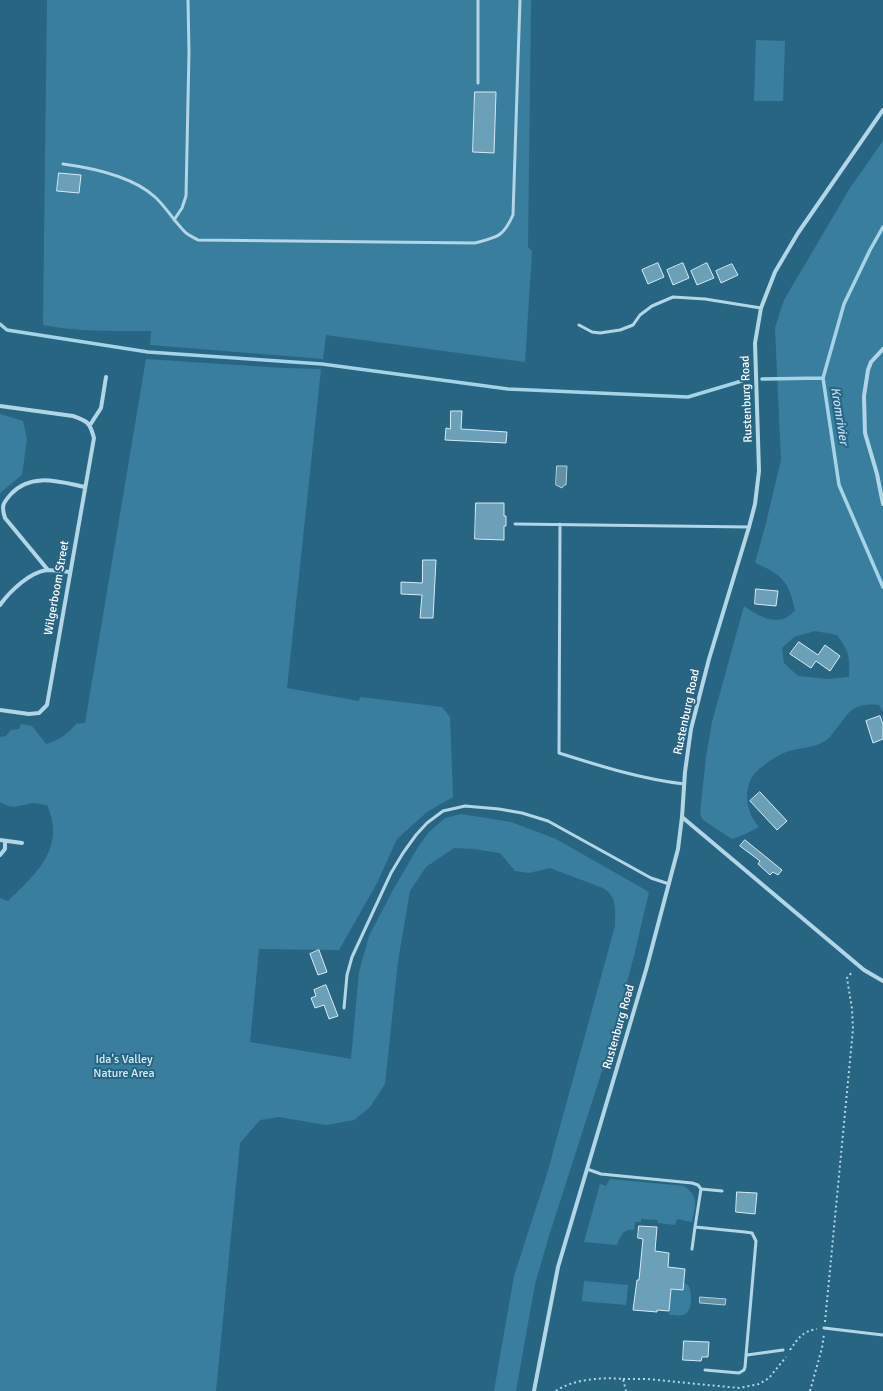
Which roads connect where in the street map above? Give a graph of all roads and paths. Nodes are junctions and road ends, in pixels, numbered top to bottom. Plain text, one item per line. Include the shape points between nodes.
1 (188, 0) edge
2 (478, 0) edge
3 (520, 0) edge
4 (478, 83) dead end
5 (883, 110) edge
6 (879, 116) junction
7 (883, 119) edge
8 (64, 164) dead end
9 (174, 220) junction
10 (761, 308) junction
11 (579, 325) dead end
12 (883, 349) edge
13 (106, 377) dead end
14 (0, 406) edge
15 (90, 425) junction
16 (85, 487) junction
17 (883, 504) edge
18 (515, 524) dead end
19 (560, 524) junction
20 (750, 528) junction
21 (48, 570) junction
22 (69, 572) junction
23 (0, 605) edge
24 (0, 710) edge
25 (684, 784) junction
26 (682, 817) junction
27 (2, 840) edge
28 (22, 843) dead end
29 (0, 855) edge
30 (669, 884) junction
31 (864, 970) junction
32 (883, 981) edge
33 (344, 1008) dead end
34 (586, 1169) junction
35 (701, 1189) junction
36 (722, 1191) dead end
37 (695, 1228) junction
38 (692, 1249) dead end
39 (824, 1328) junction
40 (883, 1335) edge
41 (783, 1350) dead end
42 (747, 1355) junction
43 (705, 1370) dead end
44 (534, 1391) edge
45 (556, 1391) edge
46 (626, 1391) edge
47 (810, 1391) edge

1 - 9 lane via 186,196
2 - 4 lane
3 - 9 lane via 513,215 506,228 496,238 475,243 198,240 186,233
5 - 6 street, Rustenburg Road
6 - 7 street
6 - 10 street, Rustenburg Road via 798,233 775,272
8 - 9 lane via 110,174 136,184 154,197
10 - 11 lane via 673,297 652,306 640,315 633,325 620,330 592,332
10 - 20 street, Rustenburg Road via 755,343 759,471
12 - 17 street via 871,362 864,396 865,433
13 - 15 street via 101,408
14 - 15 street via 73,416 84,419
15 - 16 street, Wilgerboom Street via 94,438
16 - 21 street via 39,480 28,482 14,490 4,501 2,510 5,518
16 - 22 street, Wilgerboom Street
18 - 19 lane
19 - 20 lane
19 - 25 lane via 559,753 610,769
20 - 25 street, Rustenburg Road via 691,729
21 - 22 street
21 - 23 street via 34,573 6,596
22 - 24 street, Wilgerboom Street via 47,705 39,713
25 - 26 street, Rustenburg Road
26 - 30 street, Rustenburg Road via 678,849
26 - 31 street
27 - 28 street
27 - 29 street via 5,848
30 - 33 lane via 651,878 548,821 499,808 465,806 444,811 416,835 392,873 352,957 347,975
30 - 34 street, Rustenburg Road
31 - 32 street
31 - 39 path via 852,971 847,978 853,1029
34 - 35 lane via 601,1174 692,1183
34 - 44 street, Rustenburg Road via 558,1267
35 - 36 lane
35 - 37 lane
37 - 38 lane
37 - 42 lane via 752,1233 756,1241
39 - 40 lane
39 - 47 path via 822,1348
41 - 42 lane
42 - 43 lane via 746,1367 741,1372
45 - 46 path via 563,1386 611,1378 623,1379

